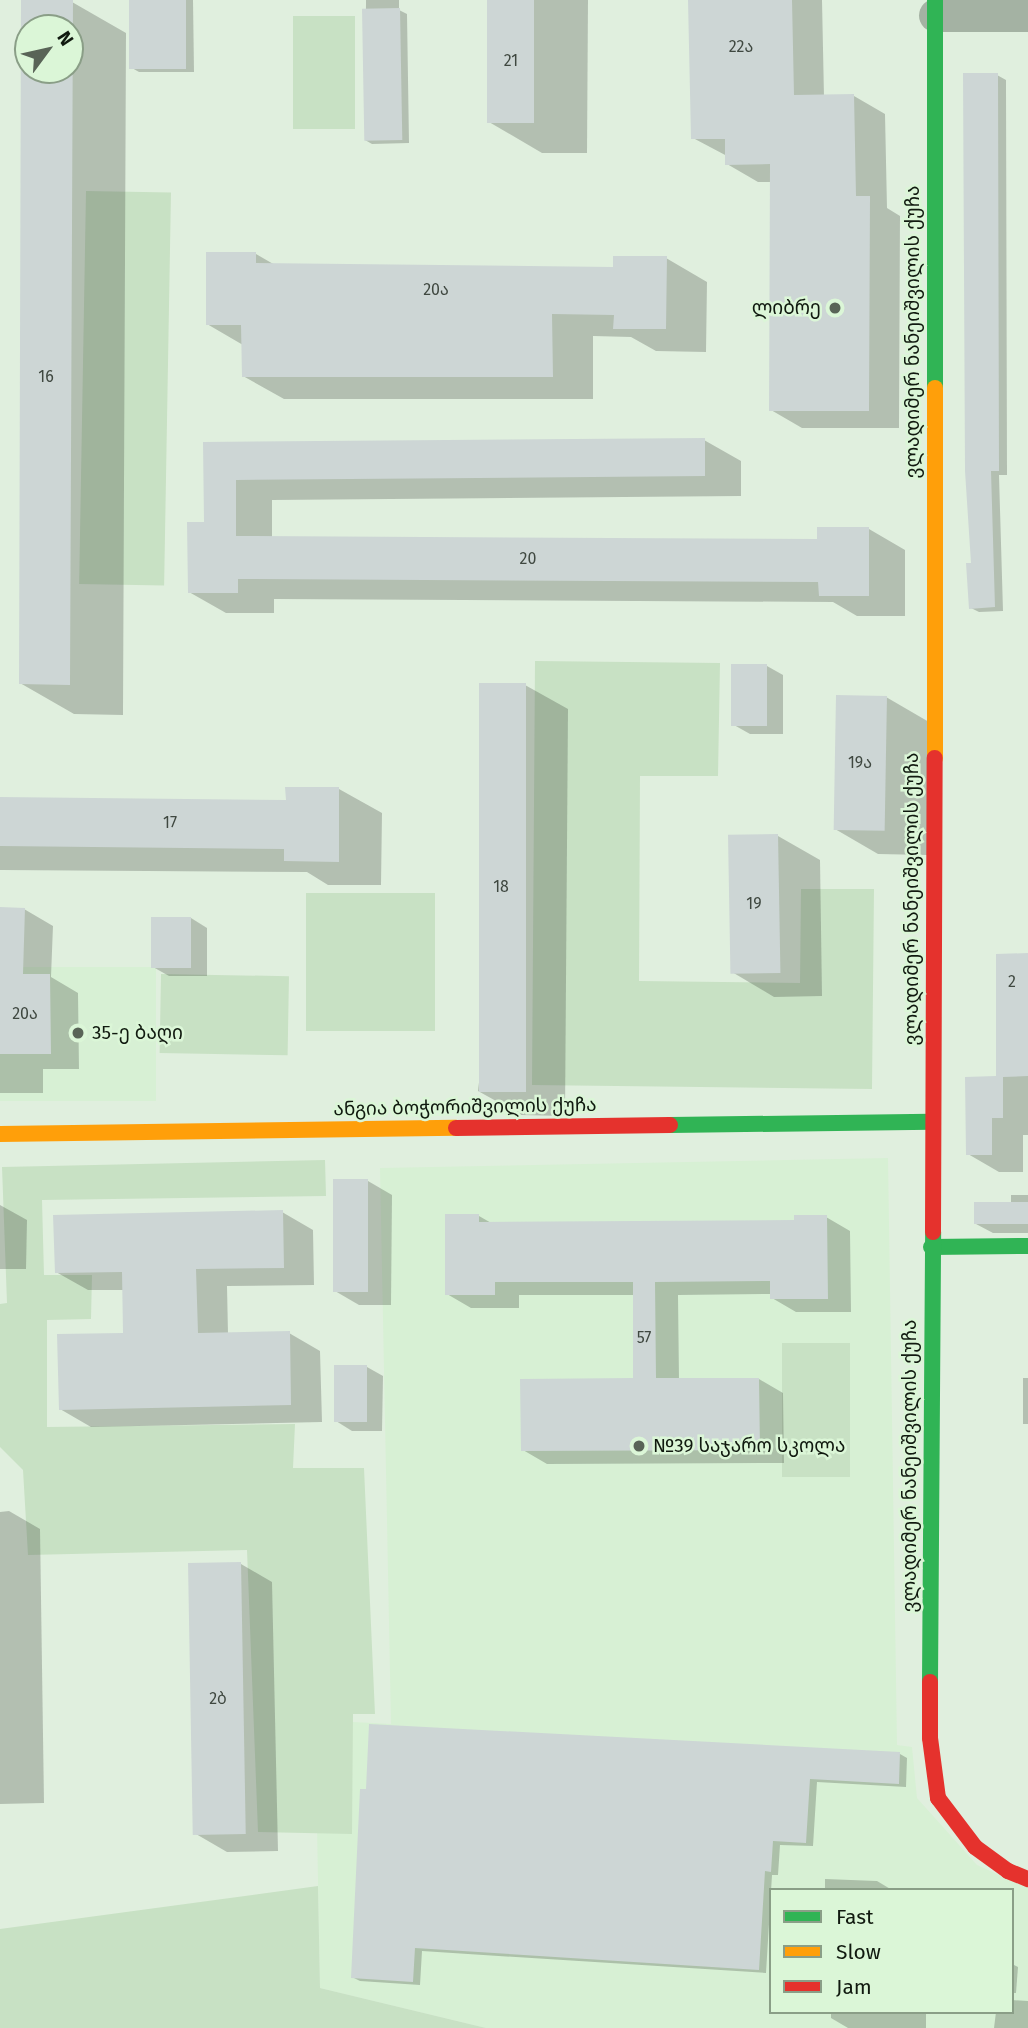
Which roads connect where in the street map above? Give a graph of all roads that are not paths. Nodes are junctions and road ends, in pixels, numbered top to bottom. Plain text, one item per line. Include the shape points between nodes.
1 (935, 8) edge
2 (1028, 15) edge
3 (931, 1122) junction
4 (0, 1134) edge
5 (1028, 1246) edge
6 (931, 1247) junction
7 (1028, 1880) edge

1 - 2 street
1 - 3 street, ვლადიმერ ნანეიშვილის ქუჩა
3 - 4 street, ანგია ბოჭორიშვილის ქუჩა
3 - 6 street, ვლადიმერ ნანეიშვილის ქუჩა
5 - 6 street
6 - 7 street, ვლადიმერ ნანეიშვილის ქუჩა via 930,1738 938,1798 975,1847

